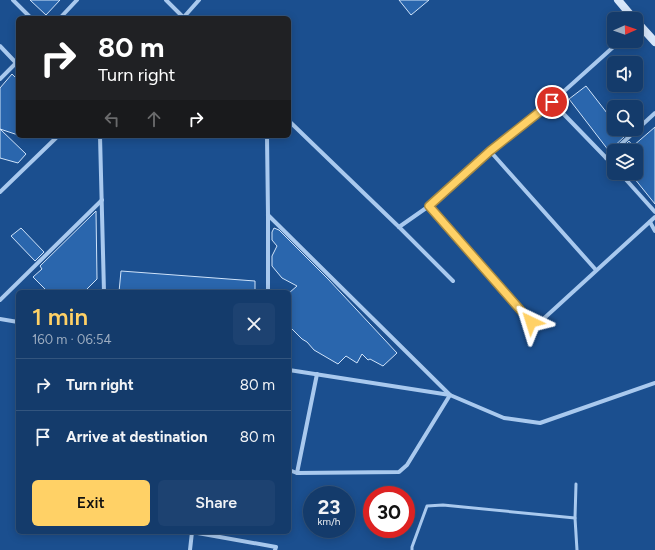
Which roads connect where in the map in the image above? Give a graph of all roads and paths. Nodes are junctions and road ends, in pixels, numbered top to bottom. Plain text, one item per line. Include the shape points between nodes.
1 (13, 0) edge
2 (77, 0) edge
3 (166, 0) edge
4 (199, 0) edge
5 (618, 0) edge
6 (627, 12) edge
7 (29, 16) edge
8 (62, 16) edge
9 (182, 16) edge
10 (186, 16) edge
11 (643, 30) edge
12 (655, 42) edge
13 (0, 46) edge
14 (612, 48) edge
15 (16, 62) edge
16 (16, 64) edge
17 (0, 79) edge
18 (552, 102) junction
19 (655, 113) edge
20 (291, 123) edge
21 (56, 138) edge
22 (100, 138) edge
23 (268, 138) edge
24 (490, 151) junction
25 (606, 158) joint
26 (626, 180) edge
27 (0, 192) edge
28 (102, 200) junction
29 (429, 206) junction
30 (655, 212) edge
31 (268, 215) junction
32 (655, 217) edge
33 (650, 222) junction
34 (399, 227) junction
35 (655, 231) edge
36 (596, 270) junction
37 (453, 281) dead end
38 (104, 290) edge
39 (268, 290) edge
40 (0, 300) edge
41 (0, 319) edge
42 (16, 322) edge
43 (291, 370) edge
44 (317, 374) junction
45 (655, 383) edge
46 (450, 395) junction
47 (291, 471) edge
48 (297, 473) junction
49 (576, 484) dead end
50 (575, 518) junction
51 (192, 534) edge
52 (203, 534) edge
53 (190, 550) edge
54 (275, 550) edge
55 (412, 550) edge
56 (576, 550) edge

1 - 7 street
2 - 8 street
3 - 9 street
4 - 10 street
5 - 6 street
11 - 12 street
13 - 15 street
14 - 18 street
16 - 17 street
18 - 24 street
18 - 25 street
19 - 25 street
20 - 34 street
21 - 27 street
22 - 28 street
23 - 31 street
24 - 29 street
24 - 36 street
26 - 30 street
28 - 38 street
28 - 40 street
29 - 34 street
29 - 36 street via 531,322 540,322
31 - 39 street
31 - 46 street
32 - 33 street
33 - 35 street
33 - 36 street
34 - 37 street
41 - 42 street
43 - 44 street
44 - 46 street
44 - 48 street
45 - 46 street via 540,423 504,418
46 - 48 street via 407,465 399,472
47 - 48 street
49 - 50 lane
50 - 55 lane via 443,505 427,506
50 - 56 lane
51 - 53 street
52 - 54 street via 276,547

